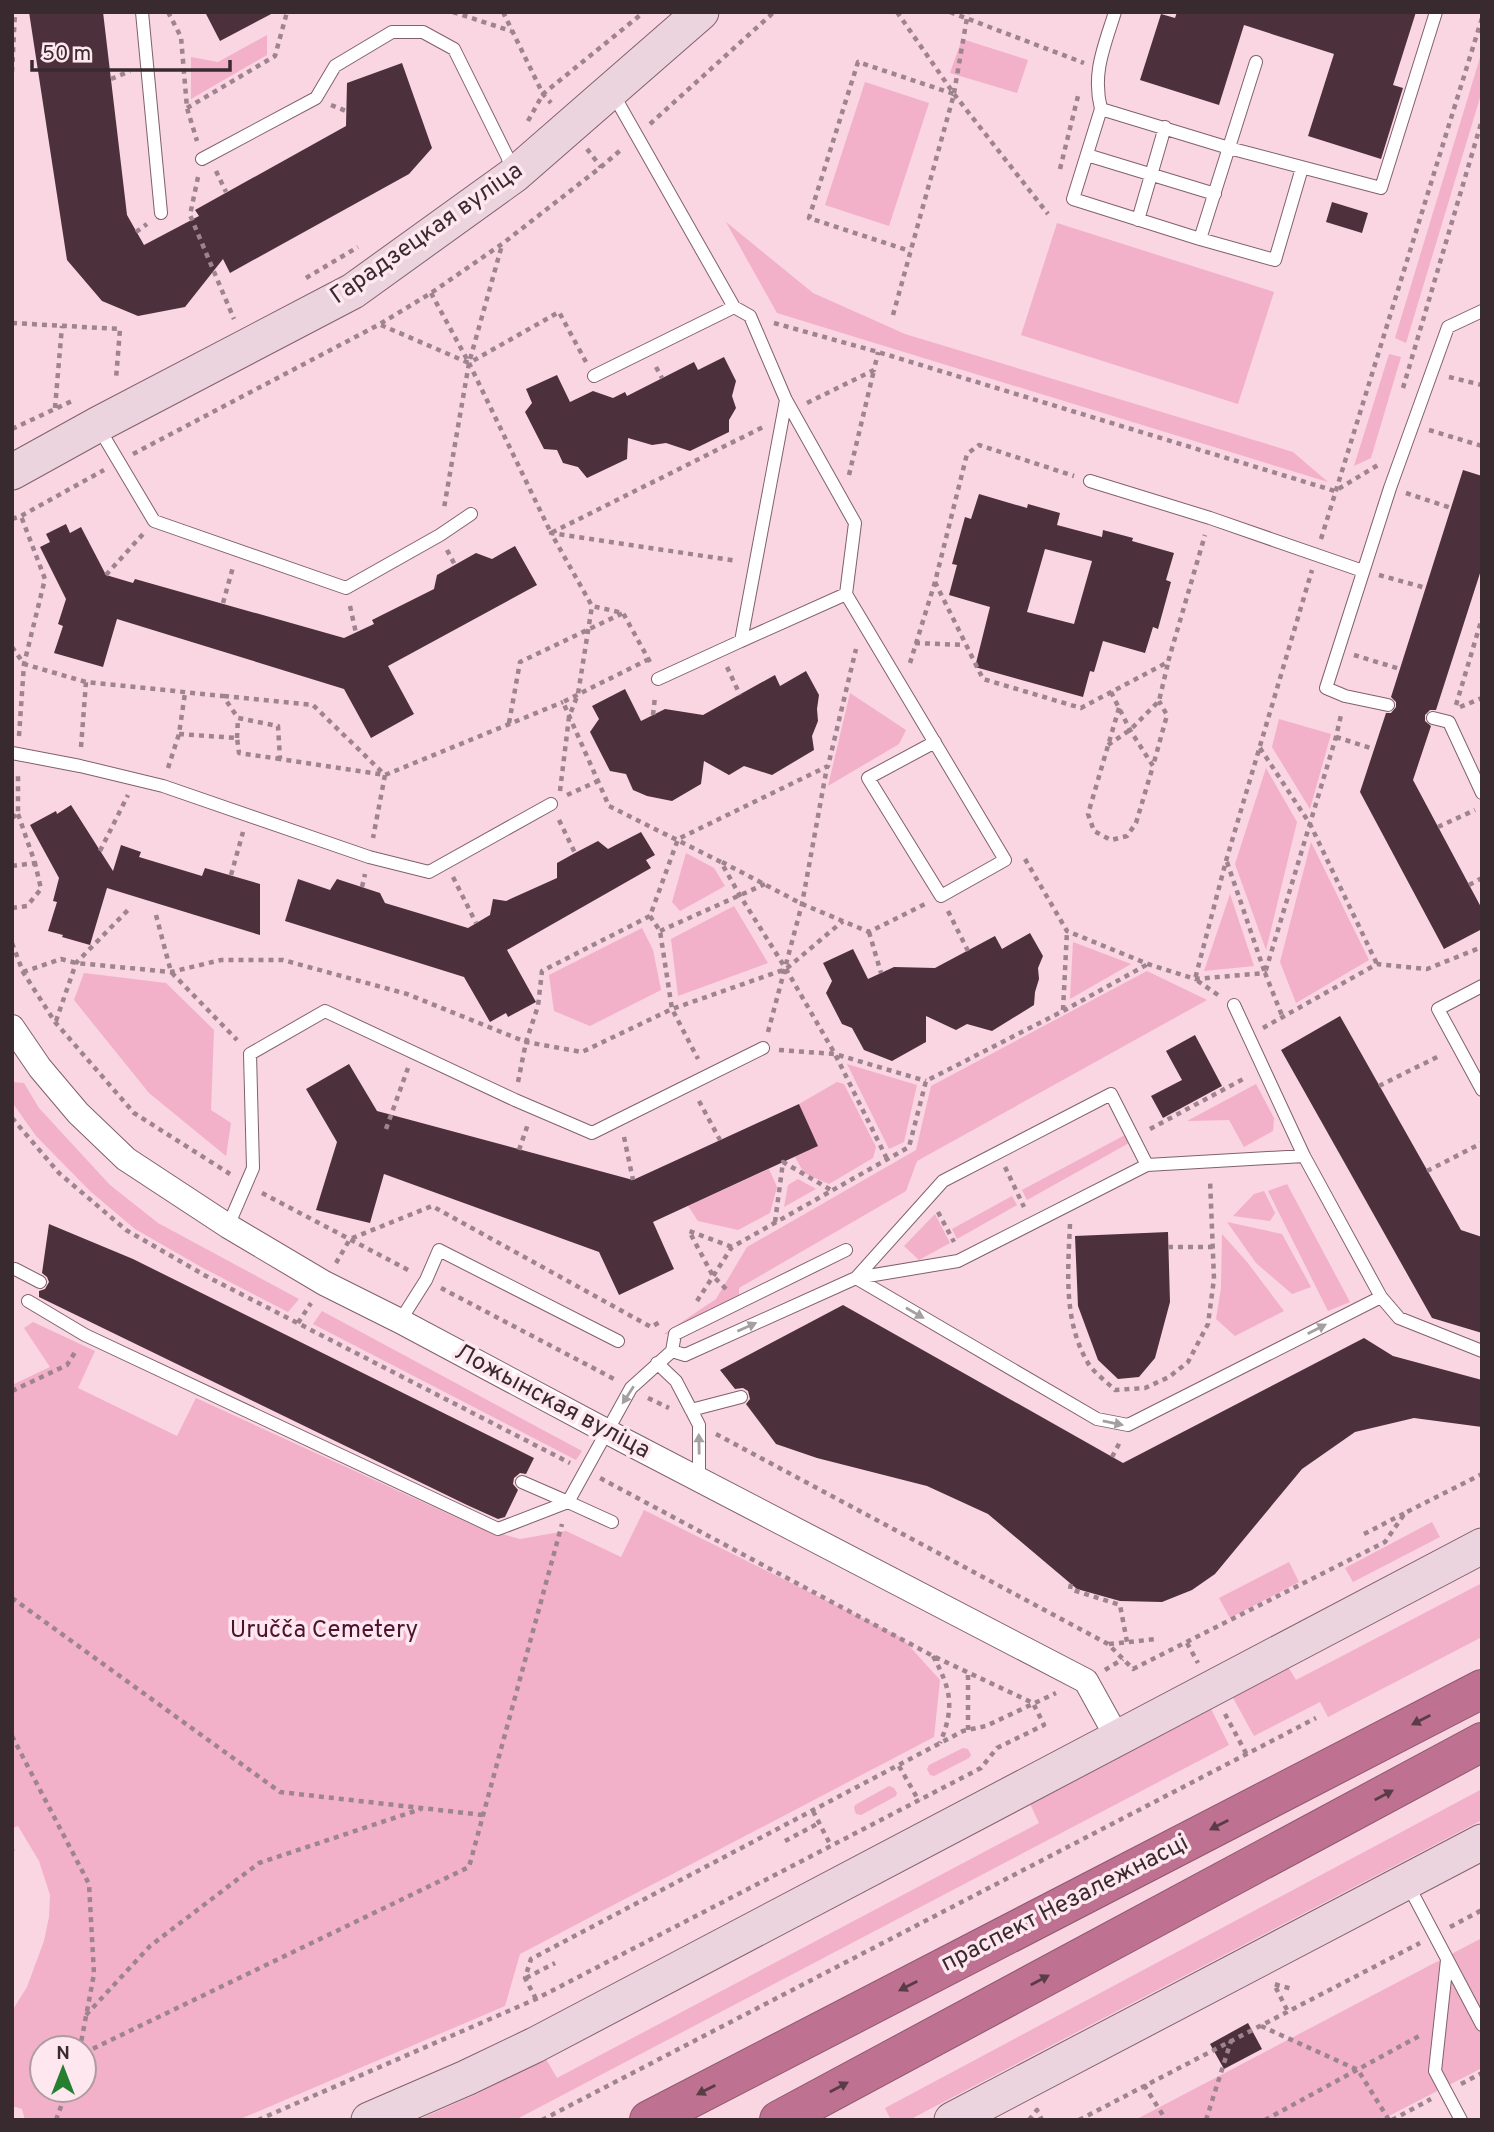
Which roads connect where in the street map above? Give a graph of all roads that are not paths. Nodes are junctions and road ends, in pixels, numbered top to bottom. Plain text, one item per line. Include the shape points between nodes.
1 (142, 12) edge
2 (701, 12) edge
3 (1115, 12) edge
4 (1436, 12) edge
5 (1256, 62) dead end
6 (611, 92) junction
7 (1101, 109) junction
8 (1165, 127) junction
9 (1229, 148) junction
10 (1087, 155) junction
11 (202, 159) dead end
12 (511, 166) junction
13 (1302, 168) junction
14 (1152, 174) junction
15 (1215, 194) junction
16 (161, 213) dead end
17 (1138, 220) junction
18 (1200, 239) junction
19 (734, 307) junction
20 (1482, 311) edge
21 (594, 376) road end
22 (787, 409) junction
23 (88, 411) junction
24 (22, 463) edge
25 (1090, 481) road end
26 (471, 514) dead end
27 (1363, 570) junction
28 (846, 594) junction
29 (741, 641) junction
30 (657, 679) road end
31 (1388, 705) dead end
32 (1433, 718) dead end
33 (935, 741) junction
34 (15, 753) edge
35 (1482, 793) edge
36 (551, 804) road end
37 (1482, 986) edge
38 (1234, 1005) road end
39 (12, 1027) edge
40 (763, 1048) road end
41 (1482, 1090) edge
42 (1304, 1156) junction
43 (1147, 1165) junction
44 (228, 1226) junction
45 (846, 1251) dead end
46 (15, 1269) dead end
47 (856, 1278) junction
48 (40, 1282) dead end
49 (1381, 1297) junction
50 (28, 1301) dead end
51 (400, 1321) junction
52 (618, 1341) dead end
53 (672, 1351) junction
54 (1482, 1351) edge
55 (657, 1363) junction
56 (741, 1397) dead end
57 (691, 1410) junction
58 (607, 1432) junction
59 (699, 1480) junction
60 (522, 1482) dead end
61 (568, 1502) junction
62 (612, 1522) dead end
63 (1482, 1546) edge
64 (1482, 1689) edge
65 (1117, 1737) junction
66 (1482, 1742) edge
67 (1482, 1842) edge
68 (1406, 1882) junction
69 (1447, 1960) junction
70 (1482, 2025) edge
71 (369, 2120) edge
72 (649, 2120) edge
73 (779, 2120) edge
74 (952, 2120) edge
75 (1461, 2120) edge

1 - 16 lane
2 - 6 main road, Гарадзецкая вуліца
3 - 7 lane via 1098,68 1096,90
4 - 13 lane via 1381,188
5 - 9 lane
6 - 12 main road, Гарадзецкая вуліца
6 - 19 lane
7 - 8 lane
7 - 10 lane
8 - 9 lane
8 - 14 lane
9 - 13 lane
9 - 15 lane
10 - 14 lane
10 - 17 lane via 1073,199
11 - 12 lane via 316,98 335,66 392,32 423,32 454,49
12 - 23 main road, Гарадзецкая вуліца via 353,291
13 - 18 lane via 1275,260
14 - 15 lane
14 - 17 lane
15 - 18 lane
17 - 18 lane
19 - 21 lane
19 - 22 lane via 750,316
20 - 27 lane via 1447,327
22 - 28 lane via 855,523
22 - 29 lane
23 - 24 main road, Гарадзецкая вуліца
23 - 26 lane via 154,521 346,588
25 - 27 lane
27 - 31 lane via 1326,688
28 - 29 lane
28 - 33 lane
29 - 30 lane
32 - 35 lane via 1448,722
33 - 33 lane via 868,778 941,896 1005,860
34 - 36 lane via 163,786 369,858 429,872
37 - 41 lane via 1438,1009
38 - 42 lane
39 - 44 street, Ложынская вуліца via 70,1104 126,1159
40 - 44 lane via 592,1133 325,1011 250,1054 253,1168
42 - 43 lane
42 - 49 lane
43 - 47 lane via 958,1261
43 - 47 lane via 1111,1094 943,1181
44 - 51 street, Ложынская вуліца
45 - 53 lane via 675,1334
46 - 48 lane
47 -> 49 lane via 1097,1419 1128,1425
53 -> 47 lane via 685,1355
49 - 54 lane via 1399,1318
50 - 61 lane via 85,1335 498,1529
51 - 52 lane via 439,1250
51 - 58 street, Ложынская вуліца
53 - 55 lane
55 - 57 lane via 676,1381
55 -> 58 lane via 631,1388
56 - 57 lane
59 -> 57 lane via 699,1424
58 - 59 street, Ложынская вуліца
58 - 61 lane
59 - 65 street, Ложынская вуліца via 1086,1681
60 - 61 lane
61 - 62 lane
63 - 65 main road
64 -> 72 highway, праспект Незалежнасці
65 - 71 main road via 535,2045
73 -> 66 highway
67 - 68 main road
68 - 69 lane
68 - 74 main road
69 - 70 lane
69 - 75 lane via 1434,2071

